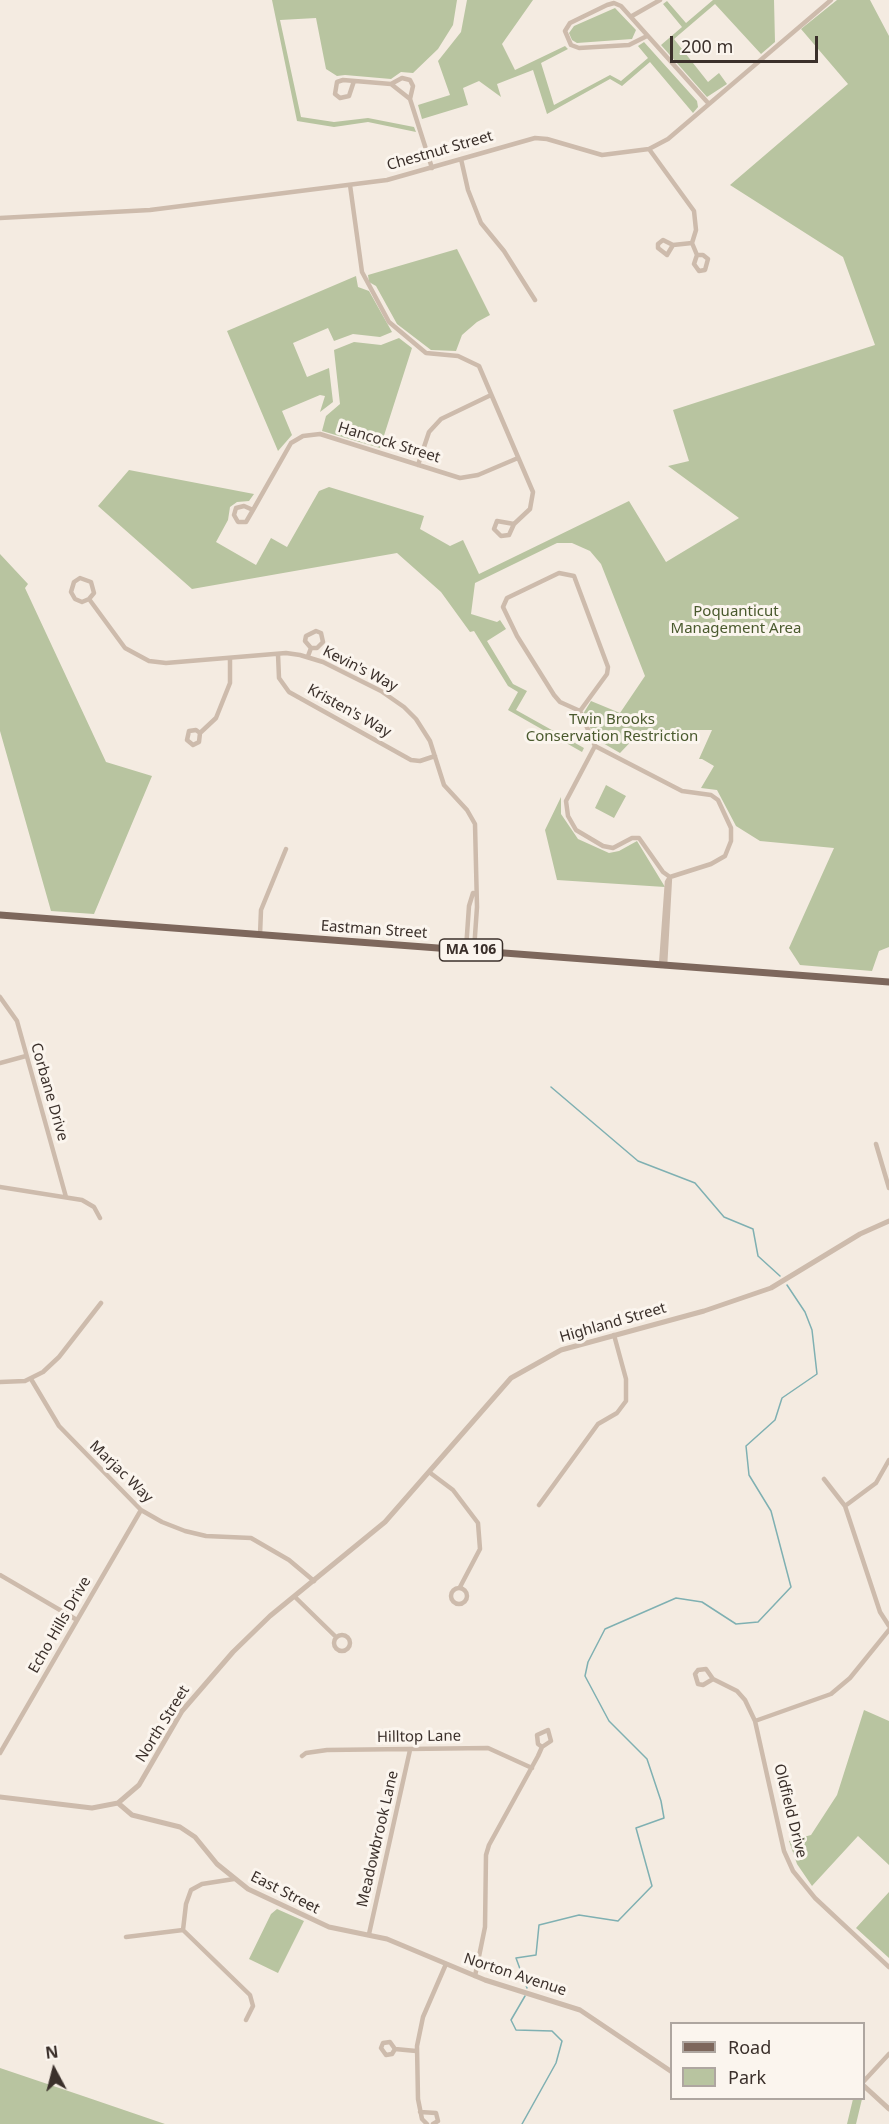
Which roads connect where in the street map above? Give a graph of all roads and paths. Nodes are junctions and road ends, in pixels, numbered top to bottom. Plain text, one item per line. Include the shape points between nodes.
1 (660, 0) edge
2 (831, 0) edge
3 (632, 16) junction
4 (647, 36) junction
5 (354, 81) junction
6 (391, 84) junction
7 (410, 99) junction
8 (710, 104) junction
9 (649, 149) junction
10 (461, 159) junction
11 (432, 168) junction
12 (350, 185) junction
13 (0, 218) edge
14 (692, 243) junction
15 (674, 245) dead end
16 (697, 255) dead end
17 (535, 300) dead end
18 (491, 395) junction
19 (518, 458) junction
20 (418, 465) junction
21 (253, 510) dead end
22 (514, 524) dead end
23 (89, 599) junction
24 (311, 648) dead end
25 (278, 654) junction
26 (308, 656) junction
27 (230, 658) junction
28 (580, 711) junction
29 (200, 733) dead end
30 (595, 746) junction
31 (435, 756) junction
32 (286, 849) dead end
33 (670, 877) junction
34 (474, 891) junction
35 (0, 915) edge
36 (260, 935) junction
37 (466, 949) junction
38 (474, 950) junction
39 (663, 966) junction
40 (889, 982) edge
41 (0, 997) edge
42 (26, 1056) junction
43 (0, 1063) edge
44 (876, 1144) dead end
45 (0, 1187) edge
46 (889, 1188) edge
47 (66, 1197) junction
48 (100, 1218) dead end
49 (889, 1221) edge
50 (101, 1303) dead end
51 (614, 1335) junction
52 (31, 1379) junction
53 (0, 1382) edge
54 (889, 1461) edge
55 (429, 1472) junction
56 (824, 1479) dead end
57 (539, 1505) dead end
58 (845, 1506) junction
59 (141, 1509) junction
60 (0, 1575) edge
61 (314, 1581) junction
62 (460, 1587) dead end
63 (295, 1597) junction
64 (77, 1620) junction
65 (889, 1628) edge
66 (254, 1632) joint
67 (336, 1637) dead end
68 (713, 1679) dead end
69 (755, 1720) junction
70 (542, 1747) dead end
71 (410, 1750) junction
72 (0, 1753) edge
73 (302, 1756) dead end
74 (532, 1768) junction
75 (0, 1797) edge
76 (118, 1803) junction
77 (234, 1879) junction
78 (337, 1929) joint
79 (183, 1930) junction
80 (369, 1934) junction
81 (126, 1937) dead end
82 (446, 1964) junction
83 (889, 1967) edge
84 (475, 1976) junction
85 (246, 2020) dead end
86 (395, 2049) dead end
87 (416, 2051) junction
88 (889, 2054) edge
89 (670, 2071) edge
90 (865, 2080) edge
91 (865, 2087) edge
92 (889, 2109) edge
93 (420, 2112) junction
94 (427, 2124) edge
95 (433, 2124) edge

1 - 3 street
2 - 8 street, Chestnut Street
3 - 4 street
3 - 4 street via 614,3 607,5 570,24 565,31 566,39 575,47 588,48 629,45
4 - 8 street
5 - 5 street via 337,82 335,94 340,98 349,96
5 - 6 street
6 - 7 street
6 - 7 street via 402,78 410,80
7 - 11 street
8 - 9 street, Chestnut Street via 668,139
9 - 10 street, Chestnut Street via 602,155 535,138
9 - 14 street via 694,211 696,230
10 - 11 street, Chestnut Street
10 - 17 street via 482,223
11 - 12 street, Chestnut Street
12 - 13 street, Chestnut Street via 150,210
12 - 18 street via 362,272 389,322 426,353 458,356 479,366
14 - 15 street
14 - 16 street
18 - 19 street
18 - 20 street via 441,419 429,432
19 - 20 street, Hancock Street via 478,475 460,478
19 - 22 street via 533,492 530,509
20 - 21 street, Hancock Street via 320,434 303,436 291,443
23 - 23 street, Kevin's Way via 94,593 91,582 84,578 74,582 70,589 75,599
23 - 27 street, Kevin's Way via 121,643 141,658 166,663
24 - 26 street
25 - 26 street, Kevin's Way
25 - 27 street, Kevin's Way
25 - 31 street, Kristen's Way via 279,678 289,692 411,760
26 - 31 street, Kevin's Way via 381,691 404,707 426,734
27 - 29 street via 226,695 213,722
28 - 28 street via 608,667 574,576 559,573 507,598 503,607 554,695
28 - 30 street
30 - 33 street via 566,801 576,830 613,848 639,838
30 - 33 street via 682,791 711,795 718,801 731,828 725,856
31 - 34 street, Kevin's Way via 444,785 475,824
32 - 36 street via 261,910
33 - 39 street
34 - 37 street, Kevin's Way
34 - 38 street, Kevin's Way
35 - 36 main road, Eastman Street / MA 106
36 - 37 main road, Eastman Street / MA 106
37 - 38 main road, Eastman Street / MA 106
38 - 39 main road, Eastman Street / MA 106
39 - 40 main road, Eastman Street / MA 106
41 - 42 street, Corbane Drive via 14,1014
42 - 43 street
42 - 47 street, Corbane Drive
44 - 46 street
45 - 47 street
47 - 48 street via 91,1204
49 - 51 street, Highland Street via 762,1292
50 - 52 street via 54,1362
51 - 55 street, Highland Street via 561,1350 520,1372
51 - 57 street via 626,1379 626,1401 618,1413 602,1420 589,1434
52 - 53 street
52 - 59 street, Marjac Way via 59,1426
54 - 58 street via 876,1483
55 - 61 street, Highland Street via 385,1522
55 - 62 street via 453,1490 478,1523 480,1549
56 - 58 street
58 - 65 street via 880,1612
59 - 61 street, Marjac Way via 175,1528 206,1536 245,1537 265,1545
59 - 64 street, Echo Hills Drive
60 - 64 street
61 - 63 street, Highland Street
63 - 66 street, Highland Street
63 - 67 street
64 - 72 street, Echo Hills Drive
65 - 69 street via 850,1678 831,1694
66 - 76 street, North Street via 182,1711 139,1785
68 - 69 street, Oldfield Drive via 737,1691
69 - 83 street, Oldfield Drive via 784,1851 793,1871 815,1898
70 - 74 street
71 - 73 street, Hilltop Lane via 327,1750
71 - 74 street, Hilltop Lane via 488,1748
71 - 80 street, Meadowbrook Lane
74 - 84 street via 489,1845 484,1927
75 - 76 street via 93,1808
76 - 77 street, East Street via 132,1815 173,1824 190,1833
77 - 78 street, East Street via 285,1908
77 - 79 street via 202,1884 191,1890
78 - 80 street, Norton Avenue
79 - 81 street
79 - 85 street via 250,1995 253,2006
80 - 82 street, Norton Avenue
82 - 84 street, Norton Avenue
82 - 87 street via 423,2017
84 - 89 street, Norton Avenue via 580,2010
86 - 87 street
87 - 93 street
88 - 90 street
91 - 92 street
93 - 94 street
93 - 95 street via 436,2113 438,2121

